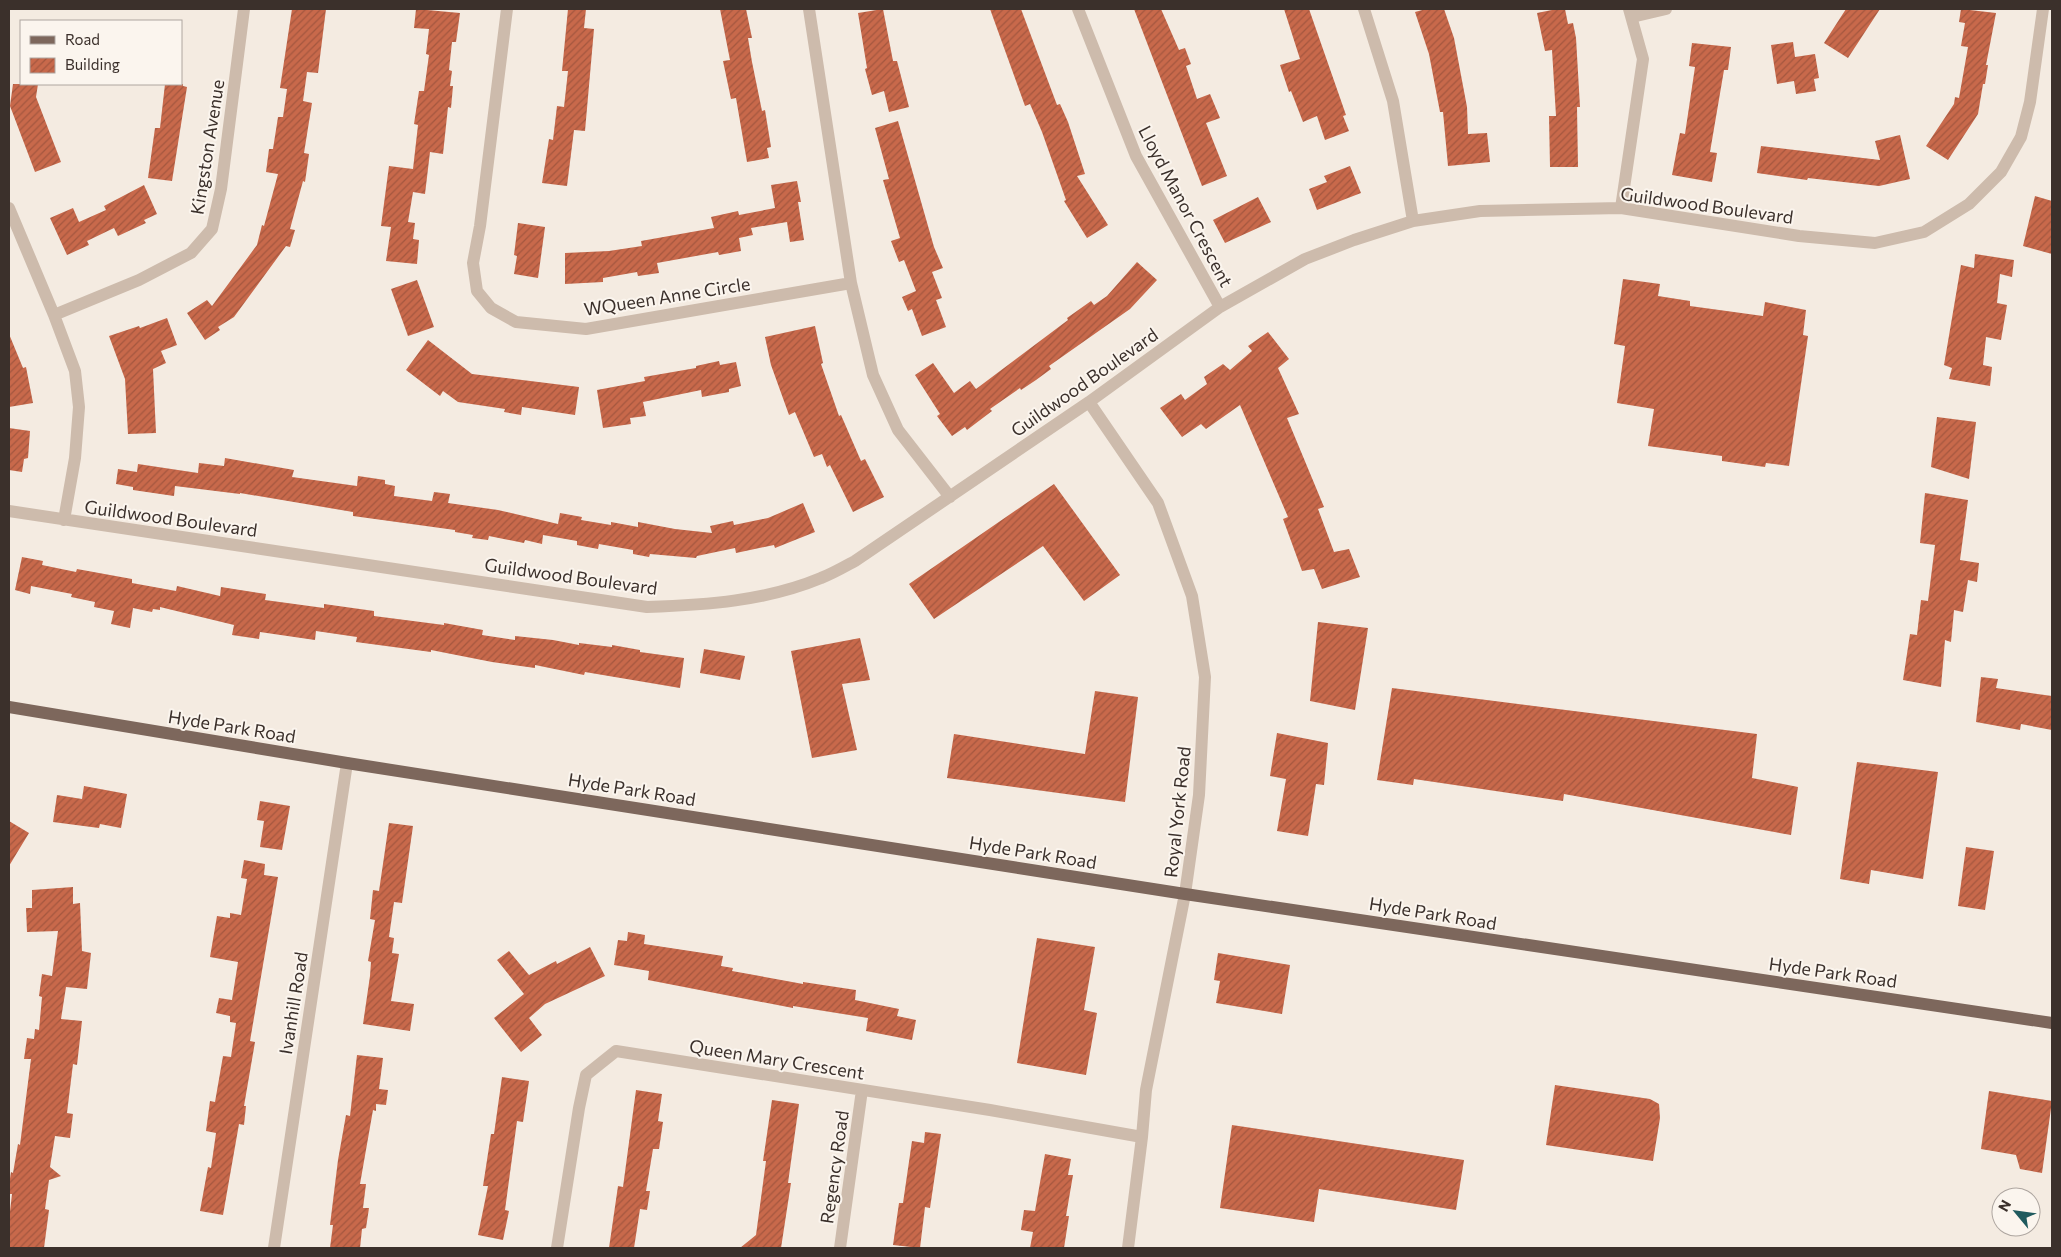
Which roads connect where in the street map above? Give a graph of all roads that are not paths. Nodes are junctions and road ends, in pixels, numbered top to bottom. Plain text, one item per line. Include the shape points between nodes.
1 (244, 9) edge
2 (508, 9) edge
3 (809, 9) edge
4 (1078, 9) edge
5 (1364, 9) edge
6 (1666, 9) edge
7 (2043, 9) edge
8 (1631, 13) edge
9 (9, 208) edge
10 (1621, 208) junction
11 (1413, 222) junction
12 (851, 283) junction
13 (1220, 307) junction
14 (54, 315) junction
15 (1089, 402) junction
16 (950, 497) junction
17 (9, 511) edge
18 (64, 520) junction
19 (9, 707) edge
20 (347, 762) junction
21 (1185, 894) junction
22 (2052, 1022) edge
23 (862, 1090) junction
24 (1142, 1137) junction
25 (274, 1248) edge
26 (557, 1248) edge
27 (840, 1248) edge
28 (1128, 1248) edge

1 - 14 street, Kingston Avenue via 221,189 212,229 191,254 140,280
2 - 12 street, WQueen Anne Circle via 473,263 477,290 491,308 516,322 586,329
3 - 12 street
4 - 13 street, Lloyd Manor Crescent via 1136,156
5 - 11 street via 1393,101
6 - 8 street
7 - 10 street, Guildwood Boulevard via 2030,102 2021,137 2001,172 1969,204 1924,232 1875,243 1799,236
8 - 10 street via 1642,59
9 - 14 street
10 - 11 street, Guildwood Boulevard via 1480,211
11 - 13 street, Guildwood Boulevard via 1305,259
12 - 16 street via 873,375 898,430
13 - 15 street, Guildwood Boulevard
14 - 18 street via 75,371 79,407 75,458
15 - 16 street, Guildwood Boulevard
15 - 21 street, Royal York Road via 1158,504 1192,596 1205,677 1199,795
16 - 18 street, Guildwood Boulevard via 855,561 820,579 755,598 697,606 647,607
17 - 18 street, Guildwood Boulevard
19 - 20 main road, Hyde Park Road
20 - 21 main road, Hyde Park Road
20 - 25 street, Ivanhill Road
21 - 22 main road, Hyde Park Road
21 - 24 street, Royal York Road via 1146,1090
23 - 24 street, Queen Mary Crescent
23 - 26 street, Queen Mary Crescent via 616,1051 586,1075
23 - 27 street, Regency Road
24 - 28 street, Royal York Road

